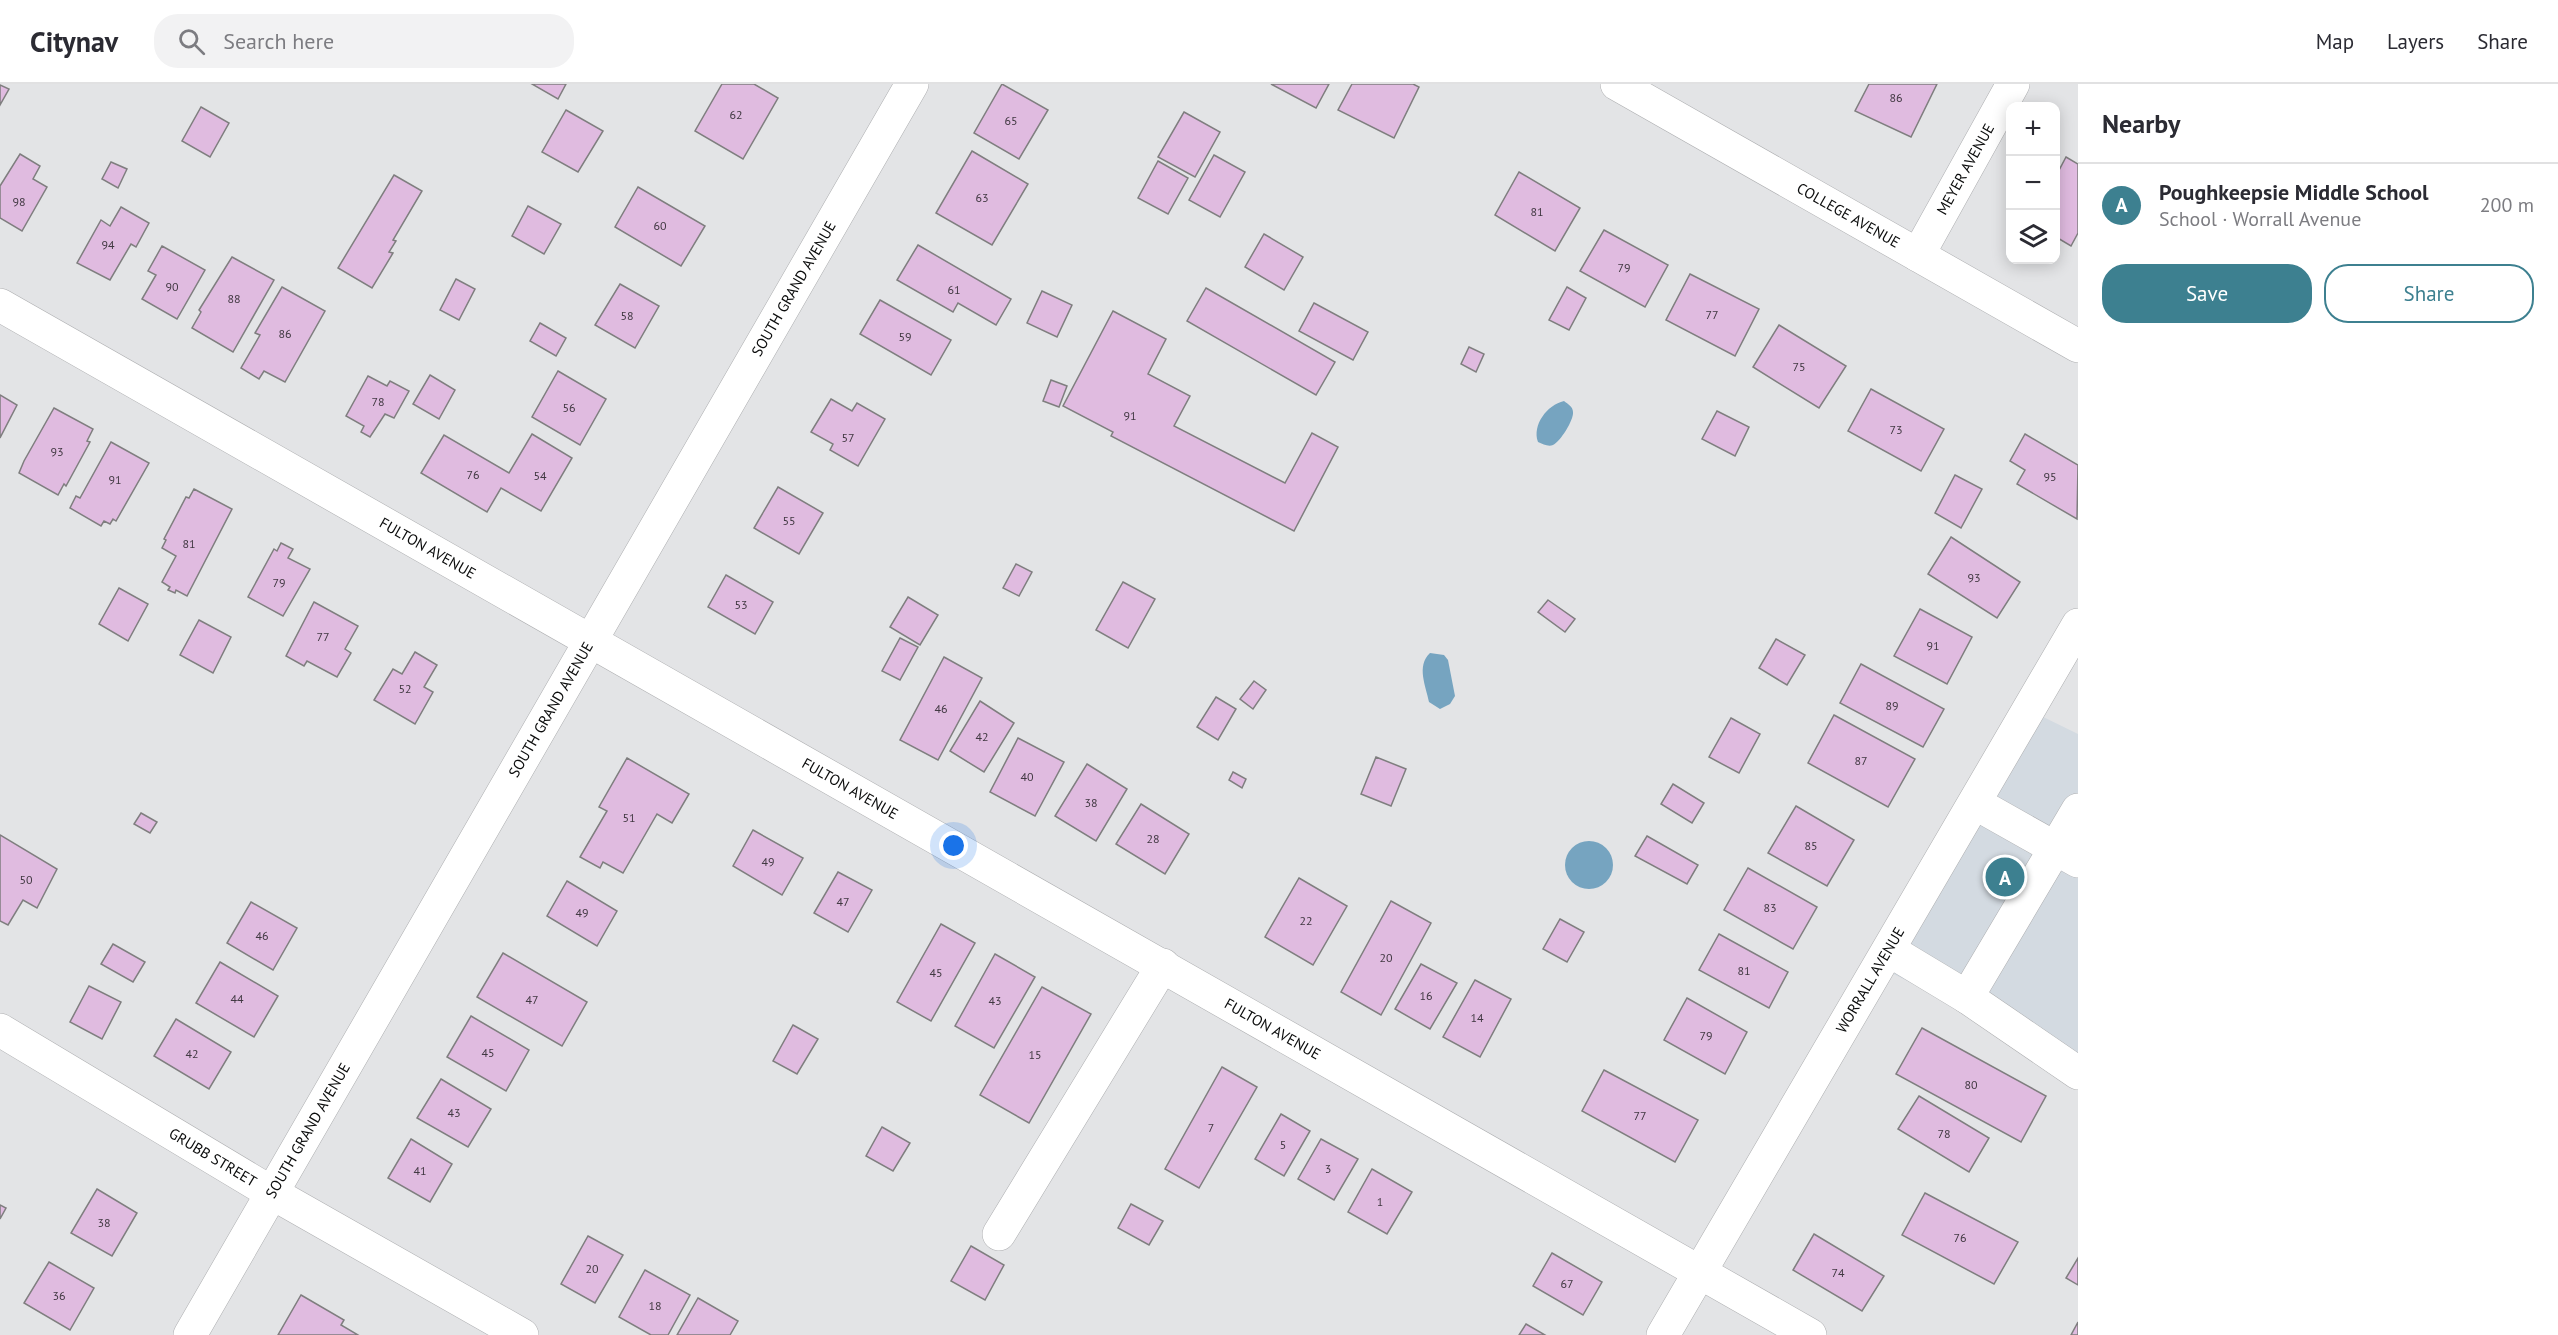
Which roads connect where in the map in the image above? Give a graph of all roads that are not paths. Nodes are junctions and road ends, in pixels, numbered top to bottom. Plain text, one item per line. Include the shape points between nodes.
1 (912, 84) edge
2 (1617, 84) edge
3 (2013, 84) edge
4 (1918, 255) junction
5 (0, 305) edge
6 (2078, 346) edge
7 (2078, 625) edge
8 (590, 640) junction
9 (1975, 803) junction
10 (2078, 810) edge
11 (2066, 854) edge
12 (1889, 950) junction
13 (1163, 965) junction
14 (1967, 997) junction
15 (0, 1030) edge
16 (2078, 1073) edge
17 (272, 1193) junction
18 (999, 1234) dead end
19 (1701, 1271) junction
20 (190, 1335) edge
21 (522, 1335) edge
22 (1663, 1335) edge
23 (1810, 1335) edge

1 - 8 street, SOUTH GRAND AVENUE
2 - 4 street, COLLEGE AVENUE
3 - 4 street, MEYER AVENUE
4 - 6 street, COLLEGE AVENUE
5 - 8 street, FULTON AVENUE
7 - 9 street, WORRALL AVENUE
8 - 13 street, FULTON AVENUE
8 - 17 street, SOUTH GRAND AVENUE
9 - 11 street
9 - 12 street, WORRALL AVENUE
10 - 11 street
11 - 14 street
12 - 14 street
12 - 19 street, WORRALL AVENUE
13 - 18 street
13 - 19 street, FULTON AVENUE
14 - 16 street
15 - 17 street, GRUBB STREET
17 - 20 street, SOUTH GRAND AVENUE
17 - 21 street, GRUBB STREET
19 - 22 street, WORRALL AVENUE
19 - 23 street, FULTON AVENUE

